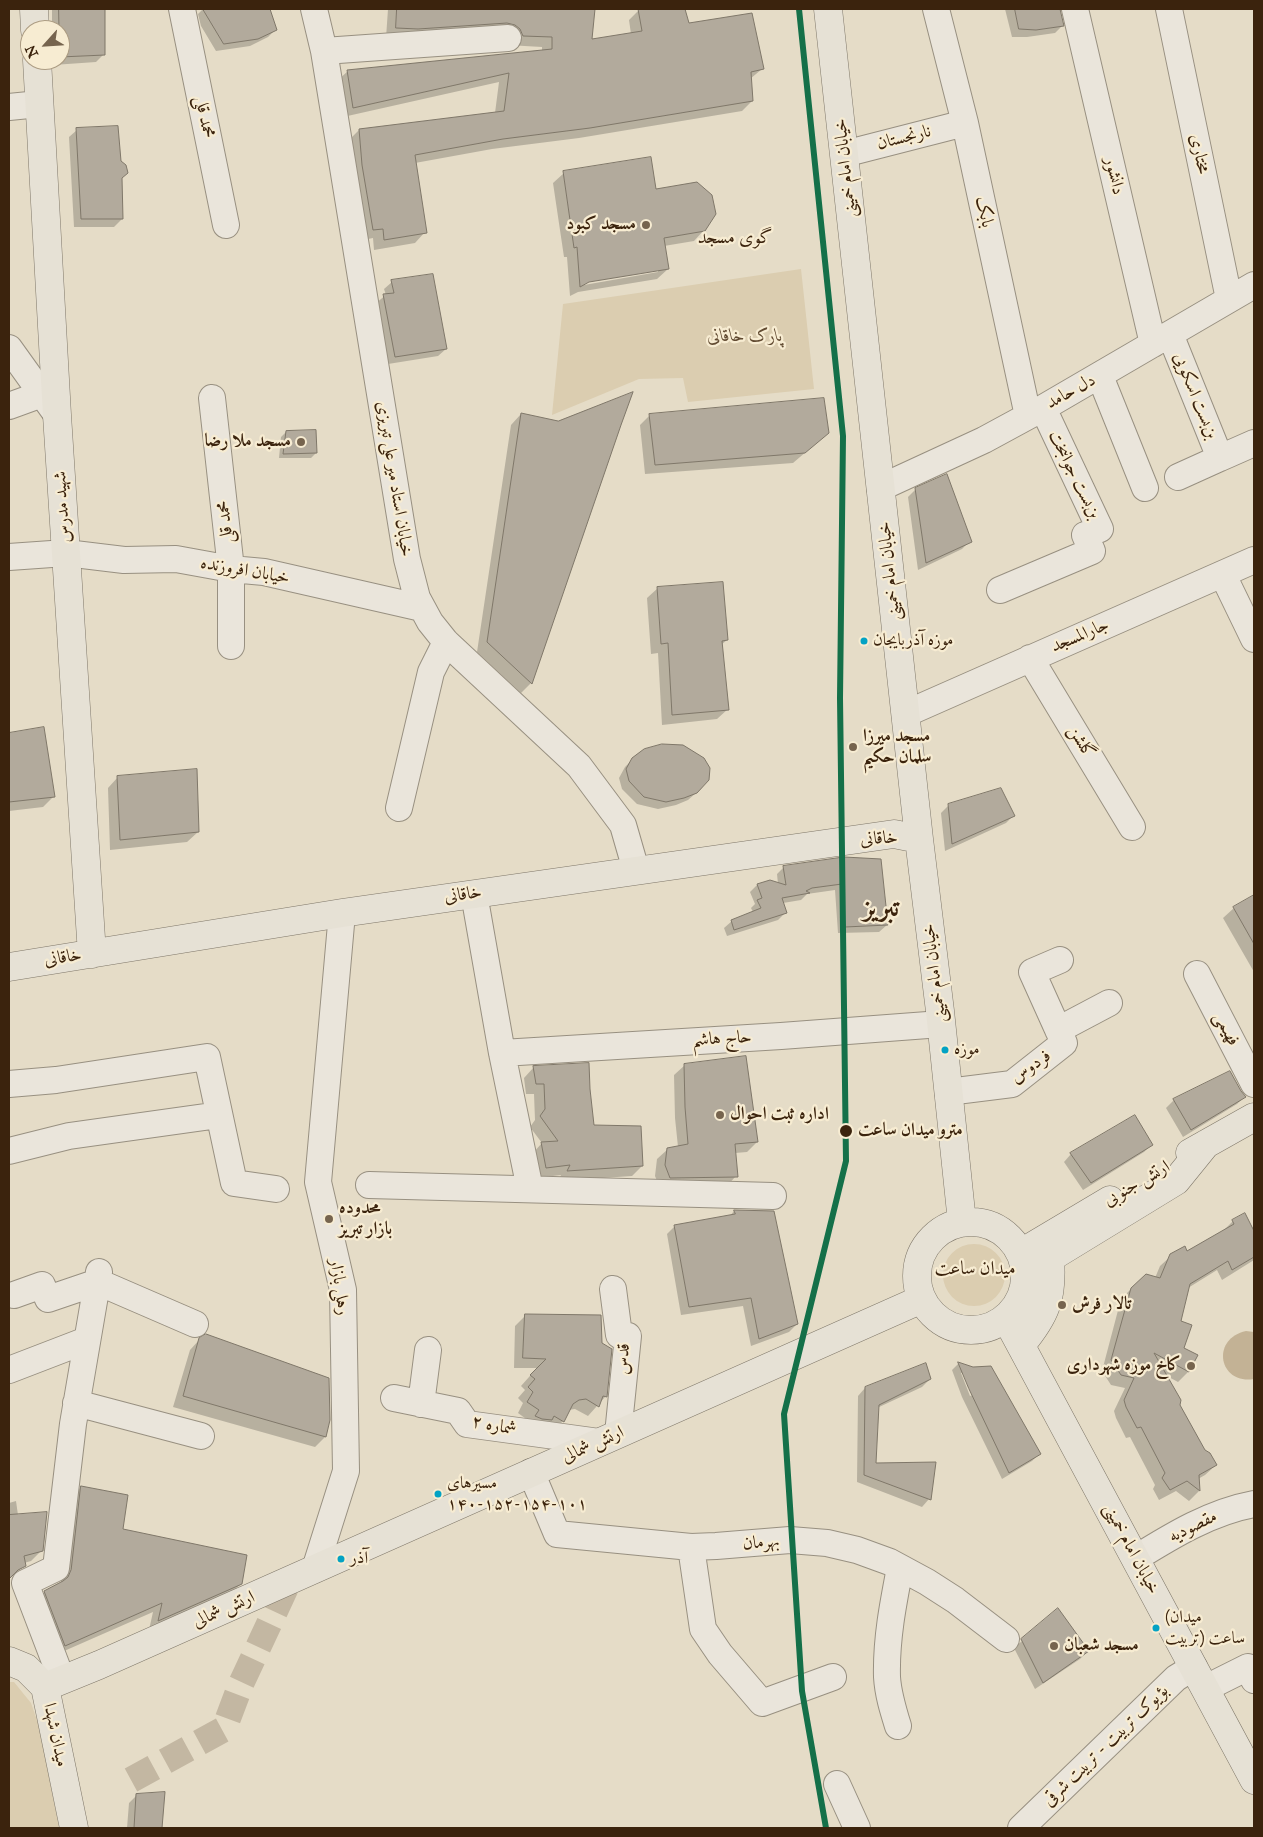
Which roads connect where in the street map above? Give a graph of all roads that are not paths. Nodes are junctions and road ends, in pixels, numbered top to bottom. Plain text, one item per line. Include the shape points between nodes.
1 (182, 9) edge
2 (314, 9) edge
3 (828, 9) edge
4 (936, 9) edge
5 (1075, 9) edge
6 (1169, 9) edge
7 (508, 38) dead end
8 (324, 51) junction
9 (37, 70) edge
10 (39, 104) junction
11 (9, 107) edge
12 (964, 123) junction
13 (844, 154) junction
14 (226, 226) dead end
15 (1254, 285) edge
16 (1229, 299) junction
17 (1161, 339) junction
18 (9, 348) edge
19 (1100, 376) junction
20 (212, 398) dead end
21 (49, 404) junction
22 (9, 406) edge
23 (1036, 412) junction
24 (1254, 444) edge
25 (1220, 458) junction
26 (1178, 477) dead end
27 (880, 488) junction
28 (1145, 488) dead end
29 (66, 553) junction
30 (9, 557) edge
31 (1254, 560) edge
32 (231, 569) junction
33 (1223, 575) junction
34 (1000, 590) dead end
35 (422, 608) junction
36 (1254, 640) edge
37 (446, 642) junction
38 (231, 646) dead end
39 (1030, 658) junction
40 (905, 714) junction
41 (399, 808) dead end
42 (1132, 827) dead end
43 (906, 837) junction
44 (636, 870) junction
45 (474, 894) junction
46 (342, 913) junction
47 (92, 954) junction
48 (1060, 960) dead end
49 (9, 967) edge
50 (1197, 974) dead end
51 (1109, 1003) dead end
52 (942, 1024) junction
53 (1058, 1030) junction
54 (502, 1053) junction
55 (9, 1084) edge
56 (1254, 1084) edge
57 (948, 1092) junction
58 (219, 1115) junction
59 (1254, 1117) edge
60 (1206, 1144) junction
61 (9, 1151) edge
62 (369, 1185) dead end
63 (276, 1189) dead end
64 (530, 1190) junction
65 (772, 1196) dead end
66 (962, 1222) junction
67 (1021, 1253) junction
68 (98, 1277) junction
69 (613, 1289) dead end
70 (14, 1295) dead end
71 (922, 1298) junction
72 (1006, 1318) junction
73 (196, 1324) dead end
74 (87, 1340) junction
75 (1020, 1345) junction
76 (428, 1350) dead end
77 (9, 1370) edge
78 (394, 1398) dead end
79 (76, 1403) junction
80 (421, 1404) junction
81 (201, 1436) dead end
82 (608, 1438) junction
83 (531, 1472) junction
84 (1254, 1504) edge
85 (691, 1546) junction
86 (1136, 1558) junction
87 (900, 1568) junction
88 (315, 1569) junction
89 (1006, 1639) dead end
90 (9, 1661) edge
91 (833, 1677) dead end
92 (1200, 1677) junction
93 (1254, 1680) edge
94 (53, 1684) junction
95 (898, 1726) dead end
96 (1254, 1780) edge
97 (837, 1784) dead end
98 (74, 1828) edge
99 (857, 1828) edge
100 (1021, 1828) edge

1 - 14 street, محمد قلی
2 - 8 street, خیابان استاد میر علی تبریزی
3 - 13 main road, خیابان امام خمینی
4 - 12 street, بابک
5 - 17 street, دانشور
6 - 16 street, مختاری
7 - 8 street
8 - 35 street, خیابان استاد میر علی تبریزی via 408,559
9 - 10 main road, شهید مدرس
10 - 11 street
10 - 21 main road, شهید مدرس
12 - 13 street, نارنجستان
12 - 23 street, بابک
13 - 27 main road, خیابان امام خمینی
15 - 16 street, دل حامد
16 - 17 street, دل حامد
17 - 19 street, دل حامد
17 - 25 street, بن‌بست اسکویی
18 - 21 street
19 - 23 street, دل حامد
19 - 28 street
20 - 32 street, محمد قلی
21 - 22 street
21 - 29 main road, شهید مدرس
23 - 27 street, دل حامد
23 - 34 street, بن‌بست جوانبخت via 1100,528 1085,535 1092,551
24 - 25 street, بن‌بست اسکویی
25 - 26 street, بن‌بست اسکویی
27 - 40 main road, خیابان امام خمینی
29 - 30 street, خیابان افروزنده
29 - 32 street, خیابان افروزنده via 124,560 176,559
29 - 47 main road, شهید مدرس
31 - 33 street, جارالمسجد
32 - 35 street, خیابان افروزنده via 264,572
32 - 38 street, محمد قلی
33 - 36 street
33 - 39 street, جارالمسجد
35 - 37 street, خیابان استاد میر علی تبریزی
37 - 41 street via 431,672
37 - 44 street, خیابان استاد میر علی تبریزی via 579,766 623,825
39 - 40 street, جارالمسجد
39 - 42 street, گلشن
40 - 43 main road, خیابان امام خمینی
43 - 44 main road, خاقانی
43 - 52 main road, خیابان امام خمینی
44 - 45 main road, خاقانی
45 - 46 main road, خاقانی
45 - 54 street
46 - 47 main road, خاقانی
46 - 88 street, رهلی بازار via 318,1182 343,1290 346,1471
47 - 49 main road, خاقانی
48 - 53 street, فردوس via 1032,972
50 - 56 street, فهیمی
51 - 53 street
52 - 54 street, حاج هاشم
52 - 57 main road, خیابان امام خمینی
53 - 57 street, فردوس via 1064,1043 1012,1084
54 - 64 street
55 - 58 street via 207,1058
57 - 66 main road, خیابان امام خمینی
58 - 61 street via 69,1136
58 - 63 street via 234,1183
59 - 60 main road, ارتش جنوبی
60 - 67 main road, ارتش جنوبی
60 - 75 main road via 1176,1181 1050,1258 1049,1301 1036,1327
62 - 64 street
64 - 65 street
66 - 67 main road via 990,1224 1003,1231
66 - 71 main road via 936,1233 920,1256 917,1271
67 - 72 main road via 1026,1280 1016,1307
68 - 70 street via 48,1299 42,1285
68 - 73 street
68 - 74 street
69 - 82 street, قدس via 619,1335 628,1336
71 - 72 main road via 940,1320 953,1327 981,1330
71 - 82 main road, ارتش شمالی
72 - 75 main road, خیابان امام خمینی
74 - 77 street
74 - 79 street
75 - 86 main road, خیابان امام خمینی
76 - 80 street
78 - 80 street, شماره ۲
79 - 81 street
79 - 94 street via 56,1568 25,1583
80 - 82 street, شماره ۲ via 458,1411 466,1424
82 - 83 main road, ارتش شمالی
83 - 85 street, بهرمان via 557,1534
83 - 88 main road, ارتش شمالی
84 - 86 street, مقصودیه via 1202,1521
85 - 87 street, بهرمان via 790,1540 827,1543 874,1555
85 - 91 street via 703,1629 762,1703
86 - 92 main road, خیابان امام خمینی
87 - 89 street, بهرمان via 955,1600
87 - 95 street via 890,1617 888,1659 891,1701
88 - 94 main road, ارتش شمالی
90 - 94 main road, میدان شهدا
92 - 93 street, بؤیوک تربیت - تربیت شرقی via 1248,1667
92 - 96 main road, خیابان امام خمینی
92 - 100 street, بؤیوک تربیت - تربیت شرقی via 1176,1678
94 - 98 main road, میدان شهدا
97 - 99 street

